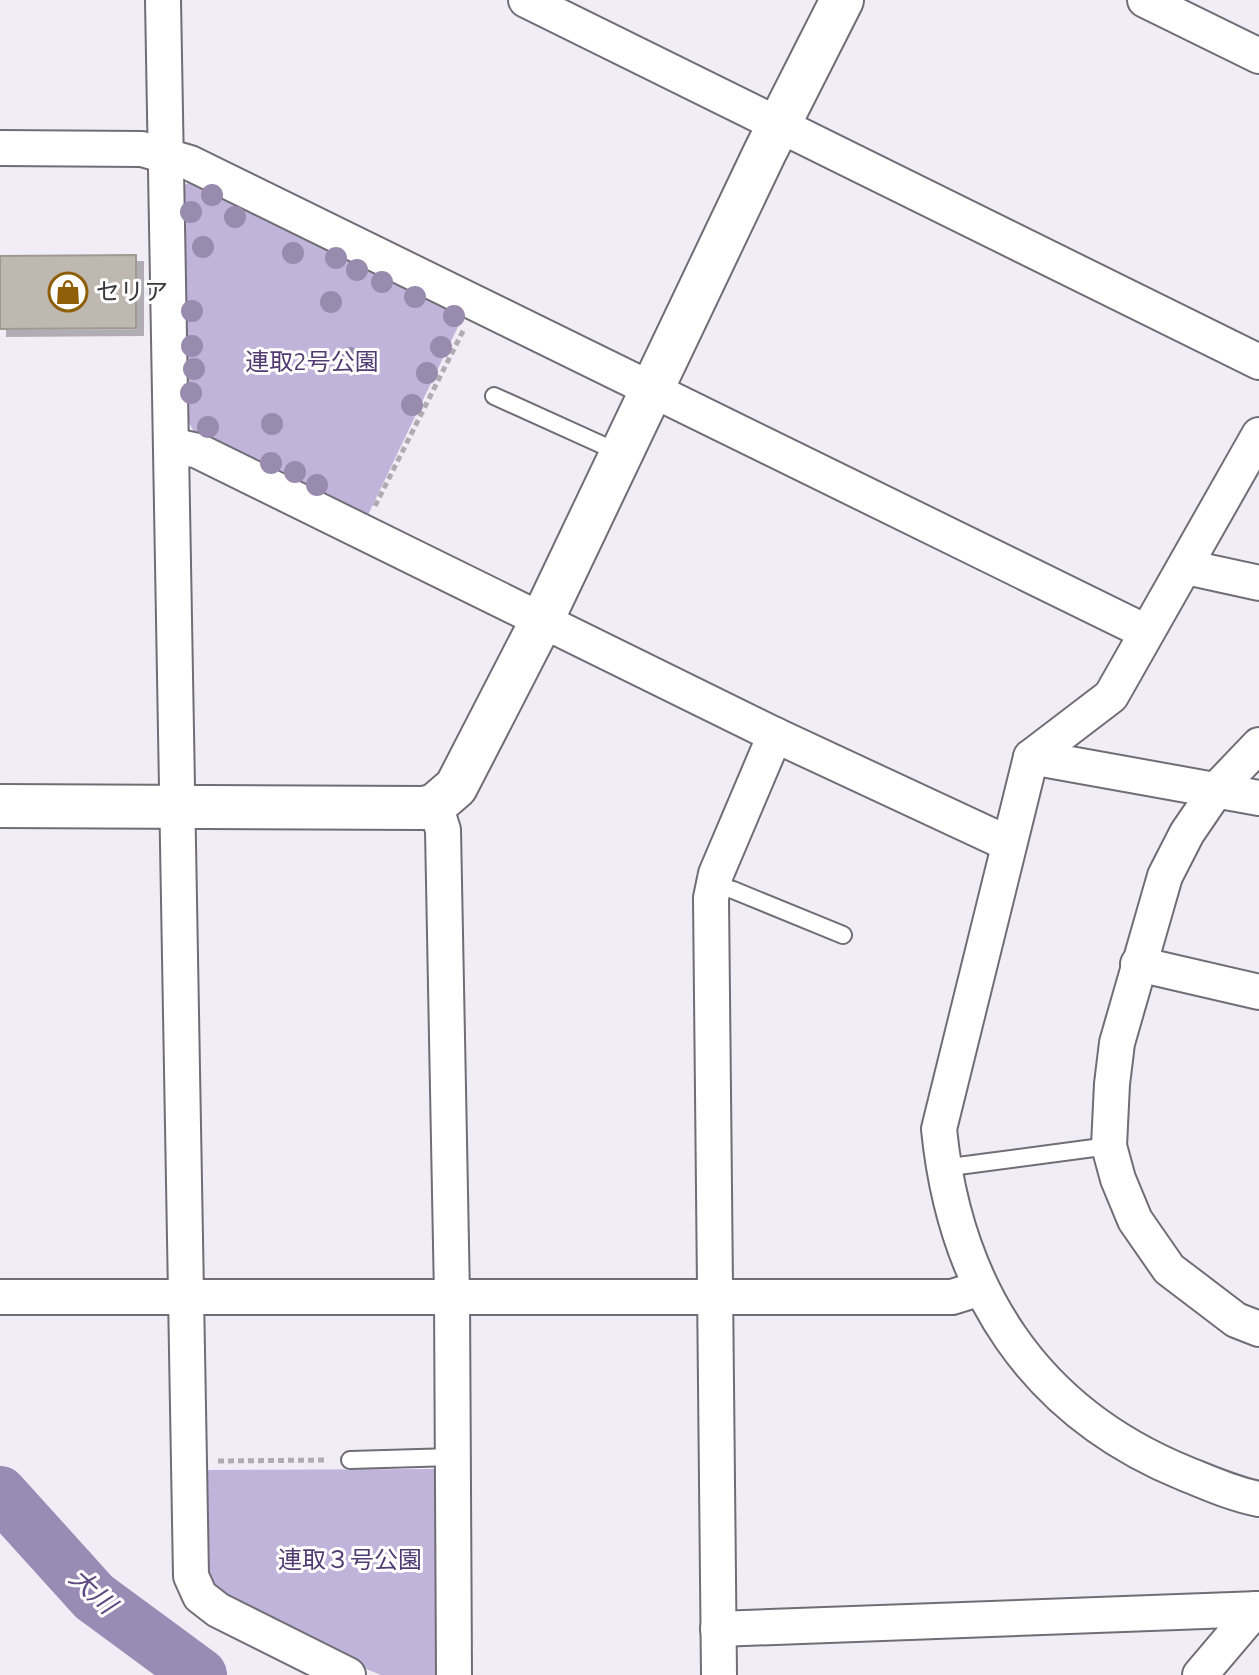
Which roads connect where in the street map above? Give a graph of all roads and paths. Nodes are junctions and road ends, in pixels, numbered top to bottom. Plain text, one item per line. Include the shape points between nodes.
1 (163, 0) edge
2 (526, 0) edge
3 (842, 0) edge
4 (1145, 0) edge
5 (1259, 56) edge
6 (778, 125) junction
7 (0, 148) edge
8 (164, 153) junction
9 (477, 302) junction
10 (1259, 362) edge
11 (654, 389) junction
12 (494, 396) dead end
13 (1259, 435) edge
14 (171, 445) junction
15 (622, 454) junction
16 (363, 532) junction
17 (1186, 567) junction
18 (1259, 583) edge
19 (542, 620) junction
20 (1146, 632) junction
21 (775, 735) junction
22 (1259, 745) edge
23 (1031, 757) junction
24 (1217, 789) junction
25 (1259, 798) edge
26 (435, 805) junction
27 (0, 806) edge
28 (177, 806) junction
29 (1009, 844) junction
30 (714, 885) junction
31 (843, 935) dead end
32 (1138, 964) junction
33 (1259, 992) edge
34 (1109, 1146) junction
35 (943, 1168) junction
36 (981, 1288) junction
37 (187, 1296) junction
38 (452, 1296) junction
39 (717, 1296) junction
40 (0, 1297) edge
41 (1259, 1329) edge
42 (453, 1457) junction
43 (350, 1460) joint
44 (189, 1461) junction
45 (1259, 1499) edge
46 (1258, 1611) edge
47 (718, 1629) junction
48 (348, 1675) edge
49 (454, 1675) edge
50 (719, 1675) edge
51 (1200, 1675) edge

1 - 8 street
2 - 6 street
3 - 6 street
4 - 5 street
6 - 10 street
6 - 11 street
7 - 8 street
8 - 9 street
8 - 14 street
9 - 11 street
9 - 16 path
11 - 15 street
11 - 20 street
12 - 15 lane
13 - 17 street
14 - 16 street via 198,451
14 - 28 street
15 - 19 street
16 - 19 street
17 - 18 street
17 - 20 street
19 - 21 street
19 - 26 street via 456,787
20 - 23 street via 1111,696
21 - 29 street
21 - 30 street
22 - 24 street
23 - 24 street
23 - 29 street
24 - 25 street
24 - 32 street via 1165,876
26 - 28 street
26 - 38 street via 443,830
27 - 28 street
28 - 37 street
29 - 35 street via 939,1129
30 - 31 lane
30 - 39 street
32 - 33 street
32 - 34 street via 1117,1043
34 - 35 lane
34 - 41 street via 1135,1220 1169,1269 1236,1320
35 - 36 street
36 - 39 street via 952,1297
36 - 45 street via 1030,1364 1078,1413 1150,1459
37 - 38 street
37 - 40 street
37 - 44 street
38 - 39 street
38 - 42 street
39 - 47 street
42 - 43 lane
42 - 49 street
43 - 44 path
44 - 48 street via 191,1576 200,1596
46 - 47 street
46 - 51 street
47 - 50 street

